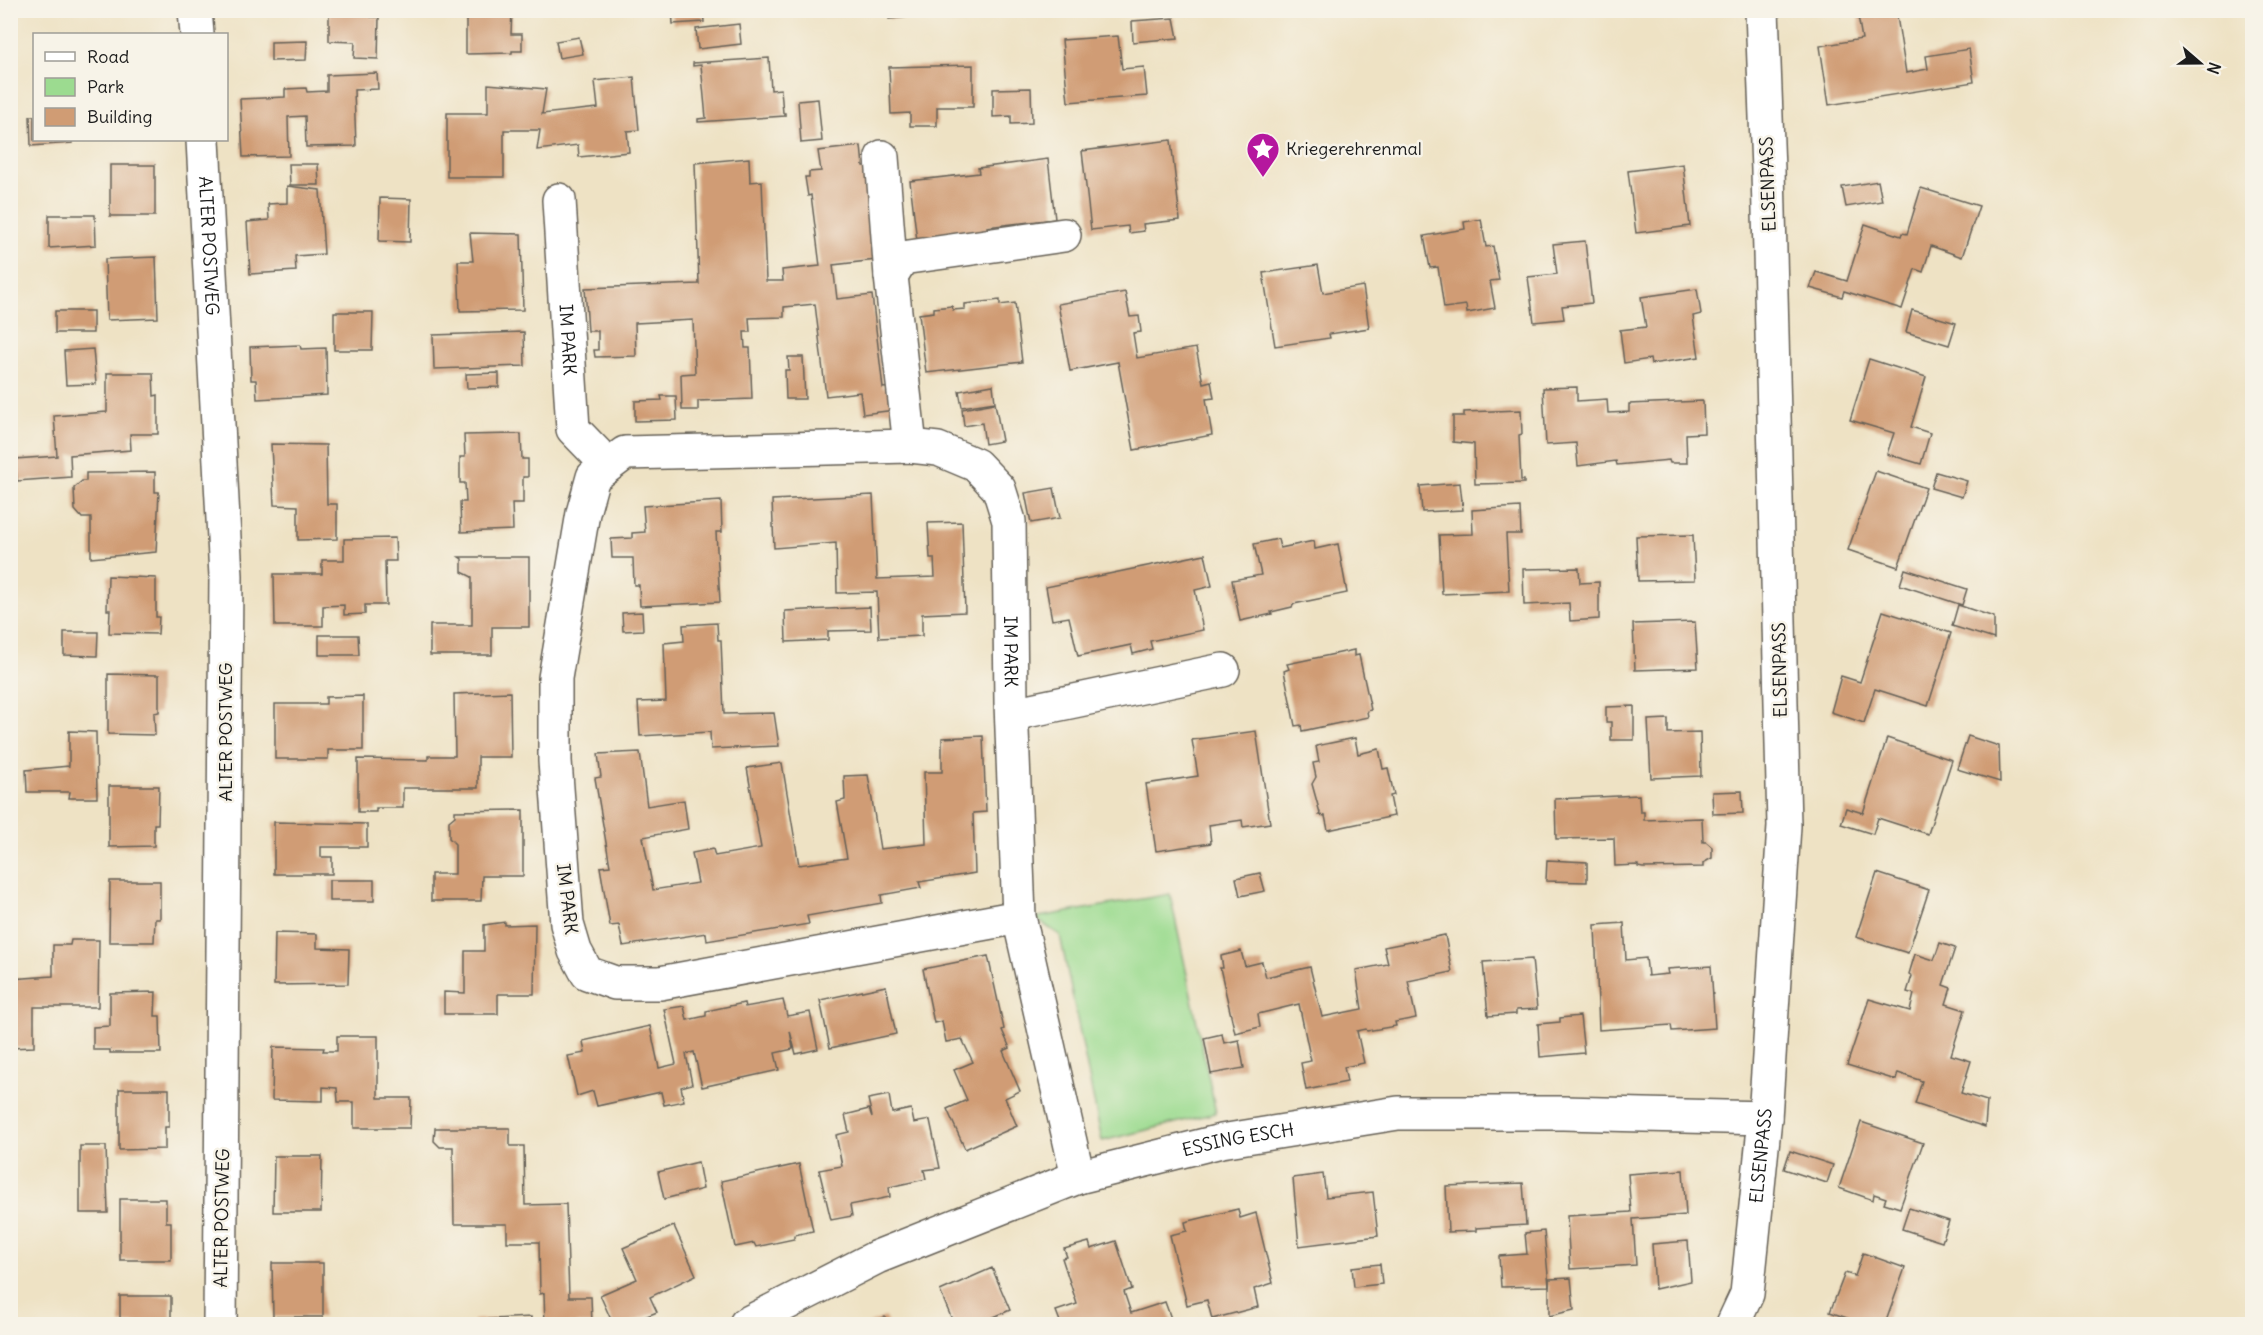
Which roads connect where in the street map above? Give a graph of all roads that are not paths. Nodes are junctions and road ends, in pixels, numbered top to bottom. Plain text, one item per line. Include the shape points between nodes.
1 (195, 10) edge
2 (1762, 10) edge
3 (197, 33) edge
4 (202, 141) edge
5 (882, 157) dead end
6 (559, 200) dead end
7 (1064, 235) dead end
8 (891, 276) junction
9 (910, 446) junction
10 (608, 465) junction
11 (1223, 670) dead end
12 (1012, 714) junction
13 (1019, 917) junction
14 (1765, 1118) junction
15 (1078, 1177) junction
16 (220, 1324) edge
17 (746, 1324) edge
18 (1733, 1324) edge

1 - 3 street
2 - 14 street, ELSENPASS via 1784,826
4 - 16 street, ALTER POSTWEG via 226,576
5 - 8 street
6 - 10 street, IM PARK via 573,429
7 - 8 street via 902,258
8 - 9 street
9 - 10 street, IM PARK via 625,453
9 - 12 street, IM PARK via 938,449 976,465 999,489 1009,521
10 - 13 street, IM PARK via 593,477 583,513 555,678 555,761 567,924 587,973 615,983 660,984
11 - 12 street
12 - 13 street, IM PARK
13 - 15 street, IM PARK
14 - 15 street, ESSING ESCH via 1398,1113 1221,1141
14 - 18 street, ELSENPASS via 1748,1294
15 - 17 street, ESSING ESCH via 877,1257

